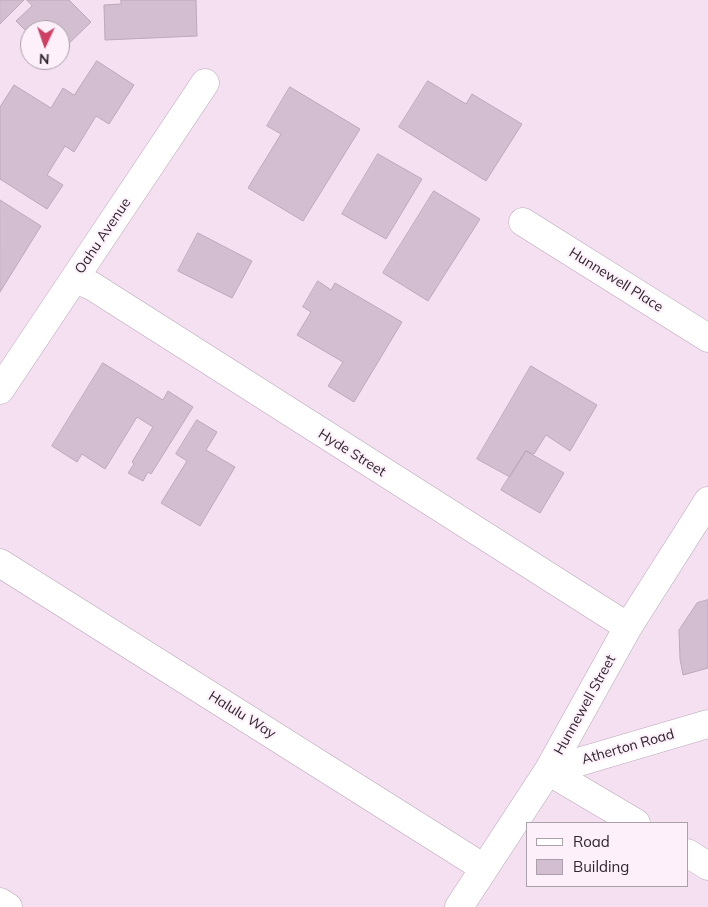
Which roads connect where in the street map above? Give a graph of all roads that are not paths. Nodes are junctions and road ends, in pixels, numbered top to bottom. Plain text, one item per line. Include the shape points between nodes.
1 (206, 83) dead end
2 (523, 222) dead end
3 (75, 279) junction
4 (708, 338) edge
5 (0, 390) edge
6 (708, 502) edge
7 (0, 563) edge
8 (628, 628) junction
9 (708, 724) edge
10 (548, 771) junction
11 (634, 822) edge
12 (688, 854) edge
13 (708, 866) edge
14 (484, 868) junction
15 (0, 902) edge
16 (8, 907) edge
17 (459, 907) edge

1 - 3 street, Oahu Avenue
2 - 4 street, Hunnewell Place
3 - 5 street, Oahu Avenue
3 - 8 street, Hyde Street via 92,286
6 - 8 street, Hunnewell Street
7 - 14 street, Halulu Way
8 - 10 street, Hunnewell Street
9 - 10 street, Atherton Road
10 - 11 street
10 - 14 street, Hunnewell Street
12 - 13 street
14 - 17 street, Hunnewell Street
15 - 16 street

